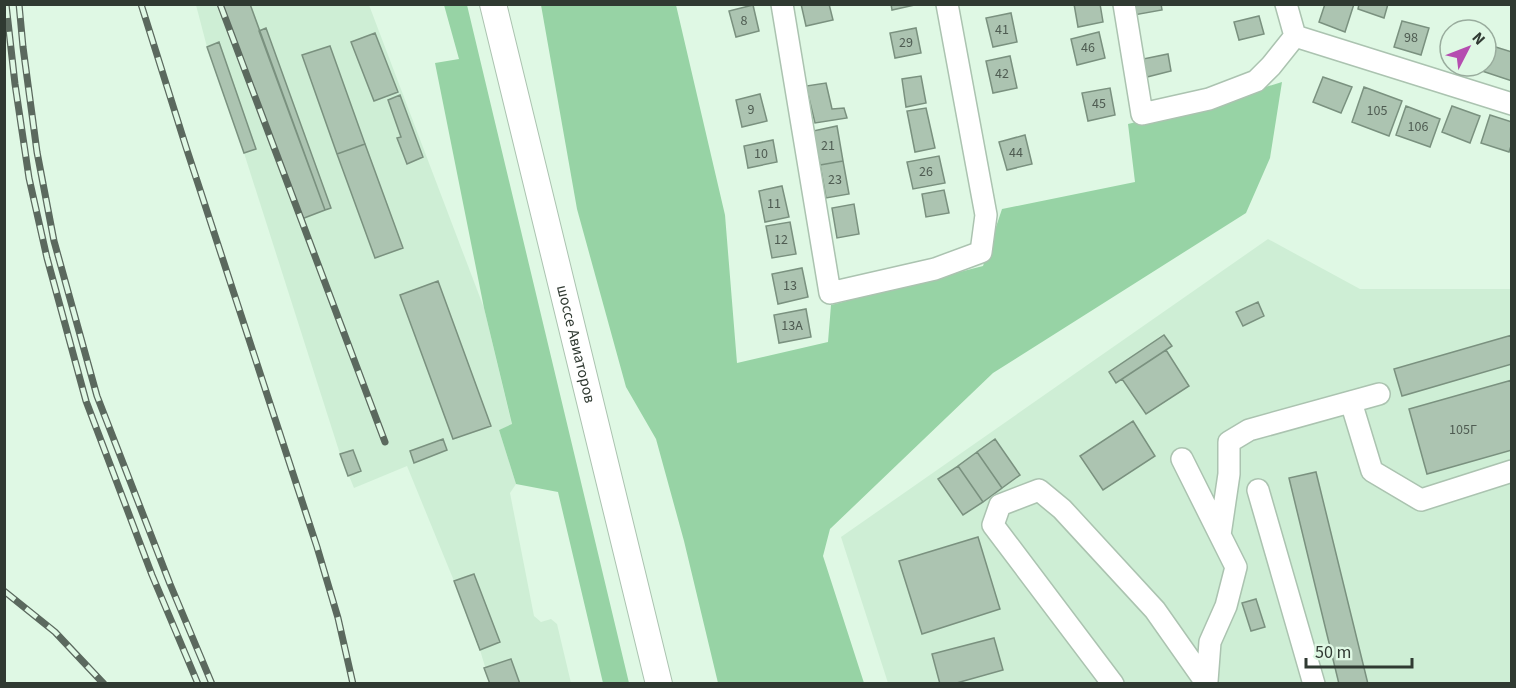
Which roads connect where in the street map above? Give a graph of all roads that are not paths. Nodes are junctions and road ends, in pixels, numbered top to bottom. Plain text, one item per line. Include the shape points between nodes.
1 (478, 4) edge
2 (493, 4) edge
3 (782, 4) edge
4 (947, 4) edge
5 (1124, 4) edge
6 (1286, 4) edge
7 (1295, 36) junction
8 (1512, 104) edge
9 (1379, 394) dead end
10 (1351, 402) junction
11 (1182, 459) dead end
12 (1512, 471) edge
13 (1258, 490) dead end
14 (1220, 535) junction
15 (1207, 682) edge
16 (643, 684) edge
17 (659, 684) edge
18 (1113, 684) edge
19 (1314, 684) edge

1 - 16 main road, шоссе Авиаторов
2 - 17 main road, шоссе Авиаторов
3 - 4 street via 830,293 935,269 981,252 986,214
5 - 7 street via 1142,114 1209,99 1256,81
6 - 7 street
7 - 8 street
9 - 10 street
10 - 12 street via 1372,471 1421,500
10 - 14 street via 1249,430 1229,442 1229,474
11 - 14 street
13 - 19 street
14 - 15 street via 1236,567 1226,606 1210,642
15 - 18 street via 1155,610 1062,509 1038,490 1000,505 993,525

